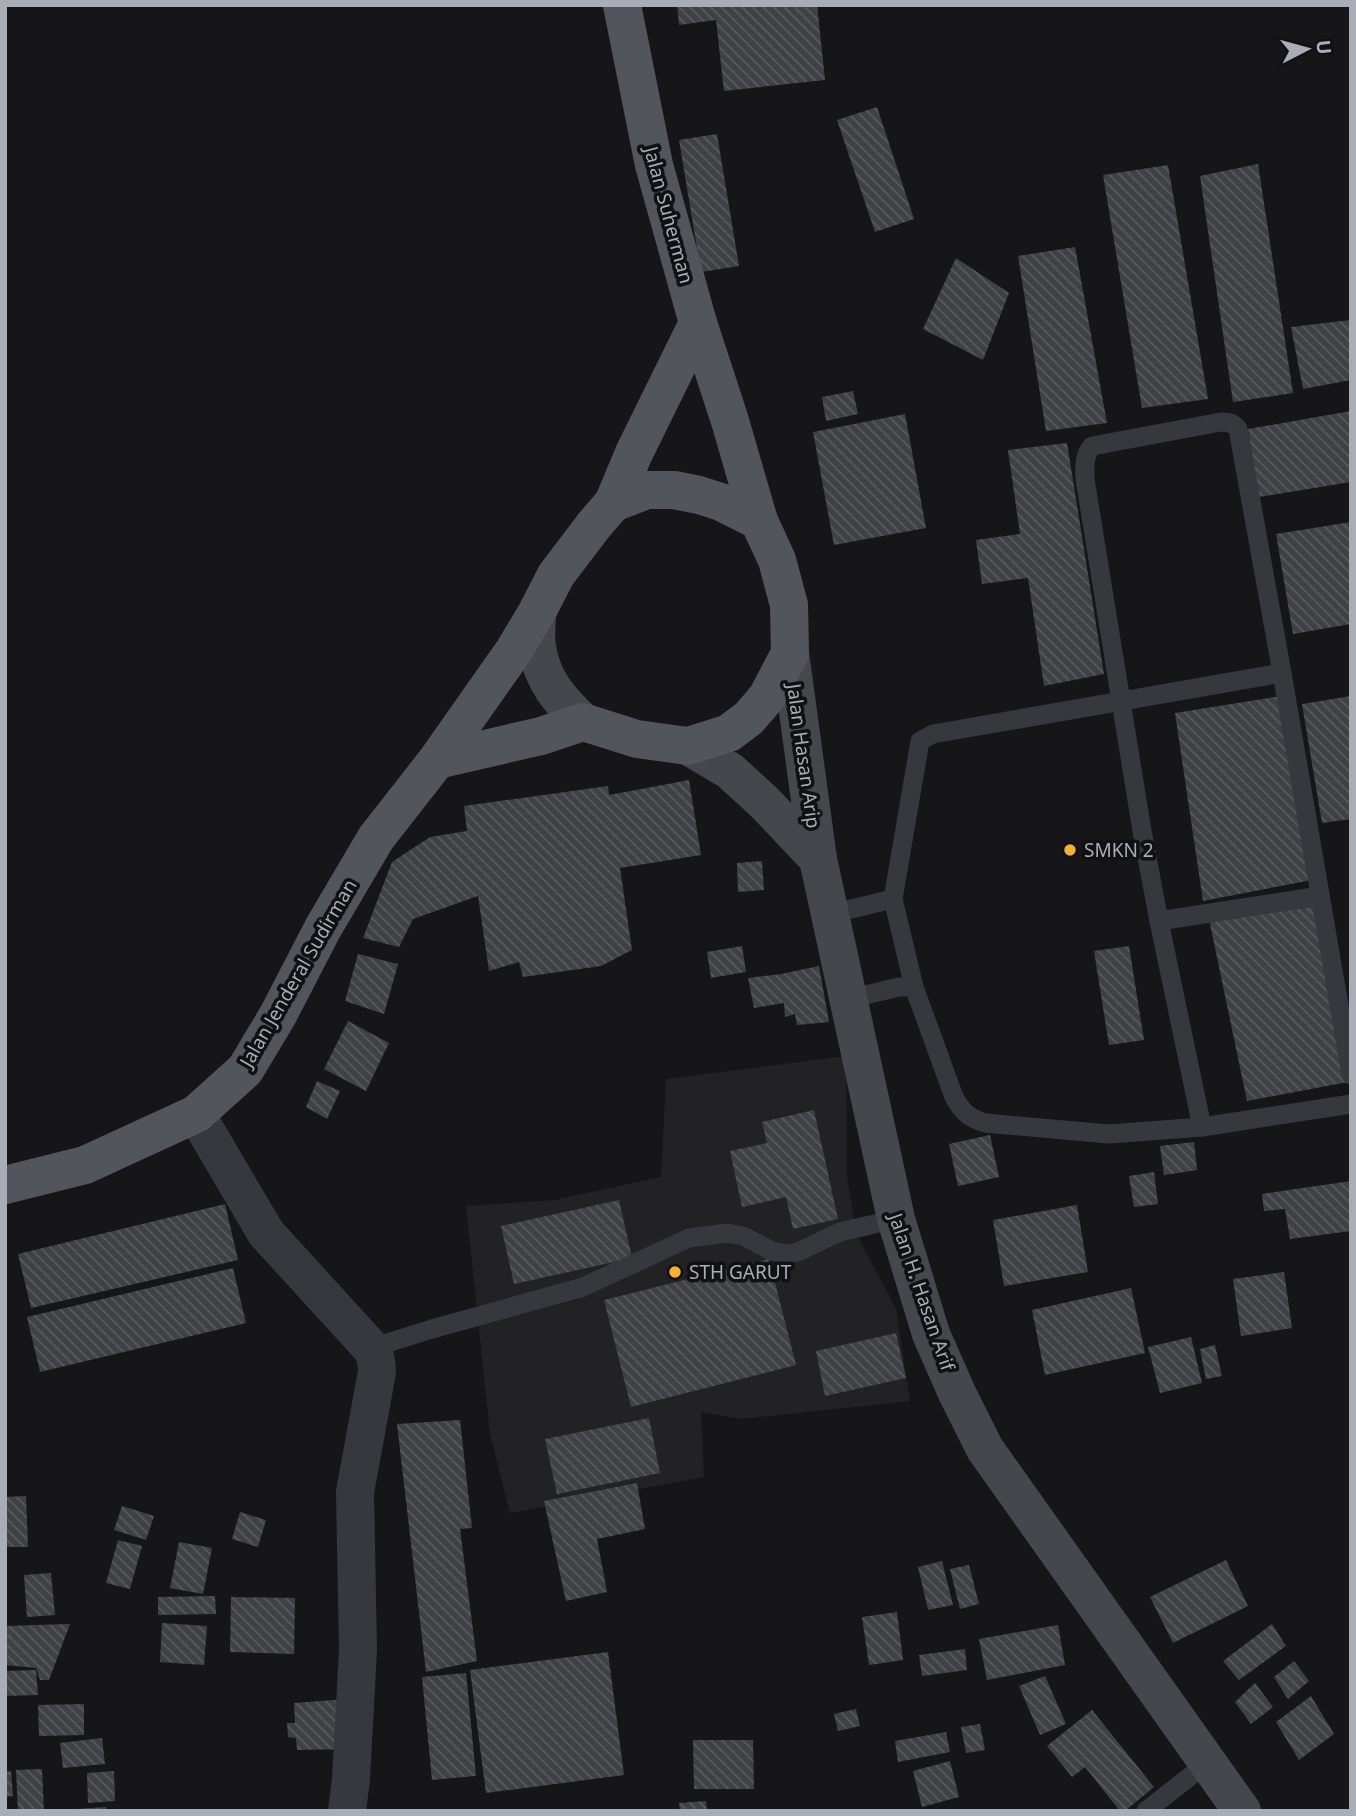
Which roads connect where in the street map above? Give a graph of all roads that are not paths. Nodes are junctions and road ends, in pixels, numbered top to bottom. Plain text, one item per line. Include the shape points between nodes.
1 (622, 5) edge
2 (698, 323) junction
3 (613, 503) junction
4 (759, 521) junction
5 (537, 612) junction
6 (790, 653) junction
7 (1282, 673) junction
8 (1120, 700) junction
9 (583, 722) junction
10 (688, 746) junction
11 (437, 760) junction
12 (818, 859) junction
13 (1320, 896) junction
14 (892, 899) junction
15 (830, 914) junction
16 (1159, 921) junction
17 (914, 987) junction
18 (848, 999) junction
19 (1351, 1074) edge
20 (1351, 1104) edge
21 (196, 1114) junction
22 (1202, 1127) junction
23 (5, 1185) edge
24 (896, 1219) junction
25 (371, 1348) junction
26 (1207, 1763) junction
27 (347, 1811) edge
28 (1146, 1811) edge
29 (1242, 1811) edge

1 - 2 main road, Jalan Suherman via 654,165
2 - 3 main road
2 - 4 main road, Jalan Suherman
3 - 4 main road via 647,490 674,490 721,502
3 - 5 main road, Jalan Jenderal Sudirman via 556,575
4 - 6 main road via 777,560 789,605
5 - 9 main road via 541,666 562,703
5 - 11 main road, Jalan Jenderal Sudirman
6 - 10 main road via 767,697 748,719 729,733
6 - 12 main road, Jalan Hasan Arip
7 - 8 lane
7 - 8 lane via 1238,429 1221,422 1091,446 1084,460
7 - 13 lane
8 - 14 lane via 933,734 920,741
8 - 16 lane
9 - 10 main road via 637,739
9 - 11 main road
10 - 12 main road via 730,771
11 - 21 main road, Jalan Jenderal Sudirman via 376,838 245,1070
12 - 15 main road, Jalan H. Hasan Arif
13 - 16 lane
13 - 19 lane
14 - 15 lane
14 - 17 lane
15 - 18 main road, Jalan H. Hasan Arif
16 - 22 lane
17 - 18 lane
17 - 22 lane via 954,1097 970,1118 1109,1134
18 - 24 main road, Jalan H. Hasan Arif
20 - 22 lane
21 - 23 main road, Jalan Jenderal Sudirman via 85,1165
21 - 25 street via 266,1233
24 - 25 lane via 841,1232 786,1254 727,1233 690,1238 583,1287
24 - 26 main road, Jalan H. Hasan Arif via 931,1334 985,1449
25 - 27 street via 377,1372 355,1492 358,1650
26 - 28 lane
26 - 29 main road, Jalan H. Hasan Arif

